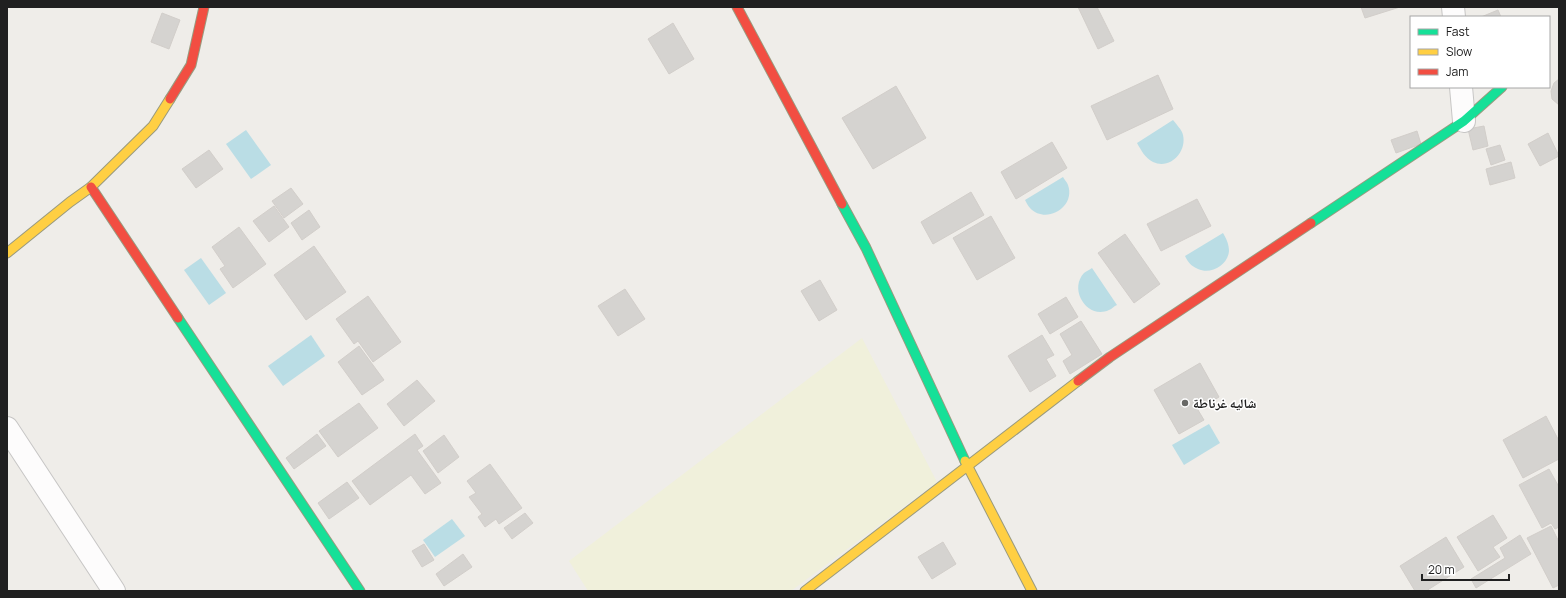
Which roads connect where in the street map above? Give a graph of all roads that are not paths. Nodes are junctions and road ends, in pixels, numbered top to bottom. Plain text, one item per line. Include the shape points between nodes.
1 (204, 7) edge
2 (737, 7) edge
3 (1461, 88) edge
4 (1501, 88) edge
5 (1464, 121) junction
6 (91, 187) junction
7 (7, 253) edge
8 (7, 428) edge
9 (968, 467) junction
10 (114, 591) edge
11 (360, 591) edge
12 (805, 591) edge
13 (1032, 591) edge

1 - 6 street via 191,65 153,126
2 - 9 street via 866,248
3 - 5 street
4 - 5 street
5 - 9 street via 1110,357
6 - 7 street
6 - 11 street
8 - 10 street
9 - 12 street
9 - 13 street

